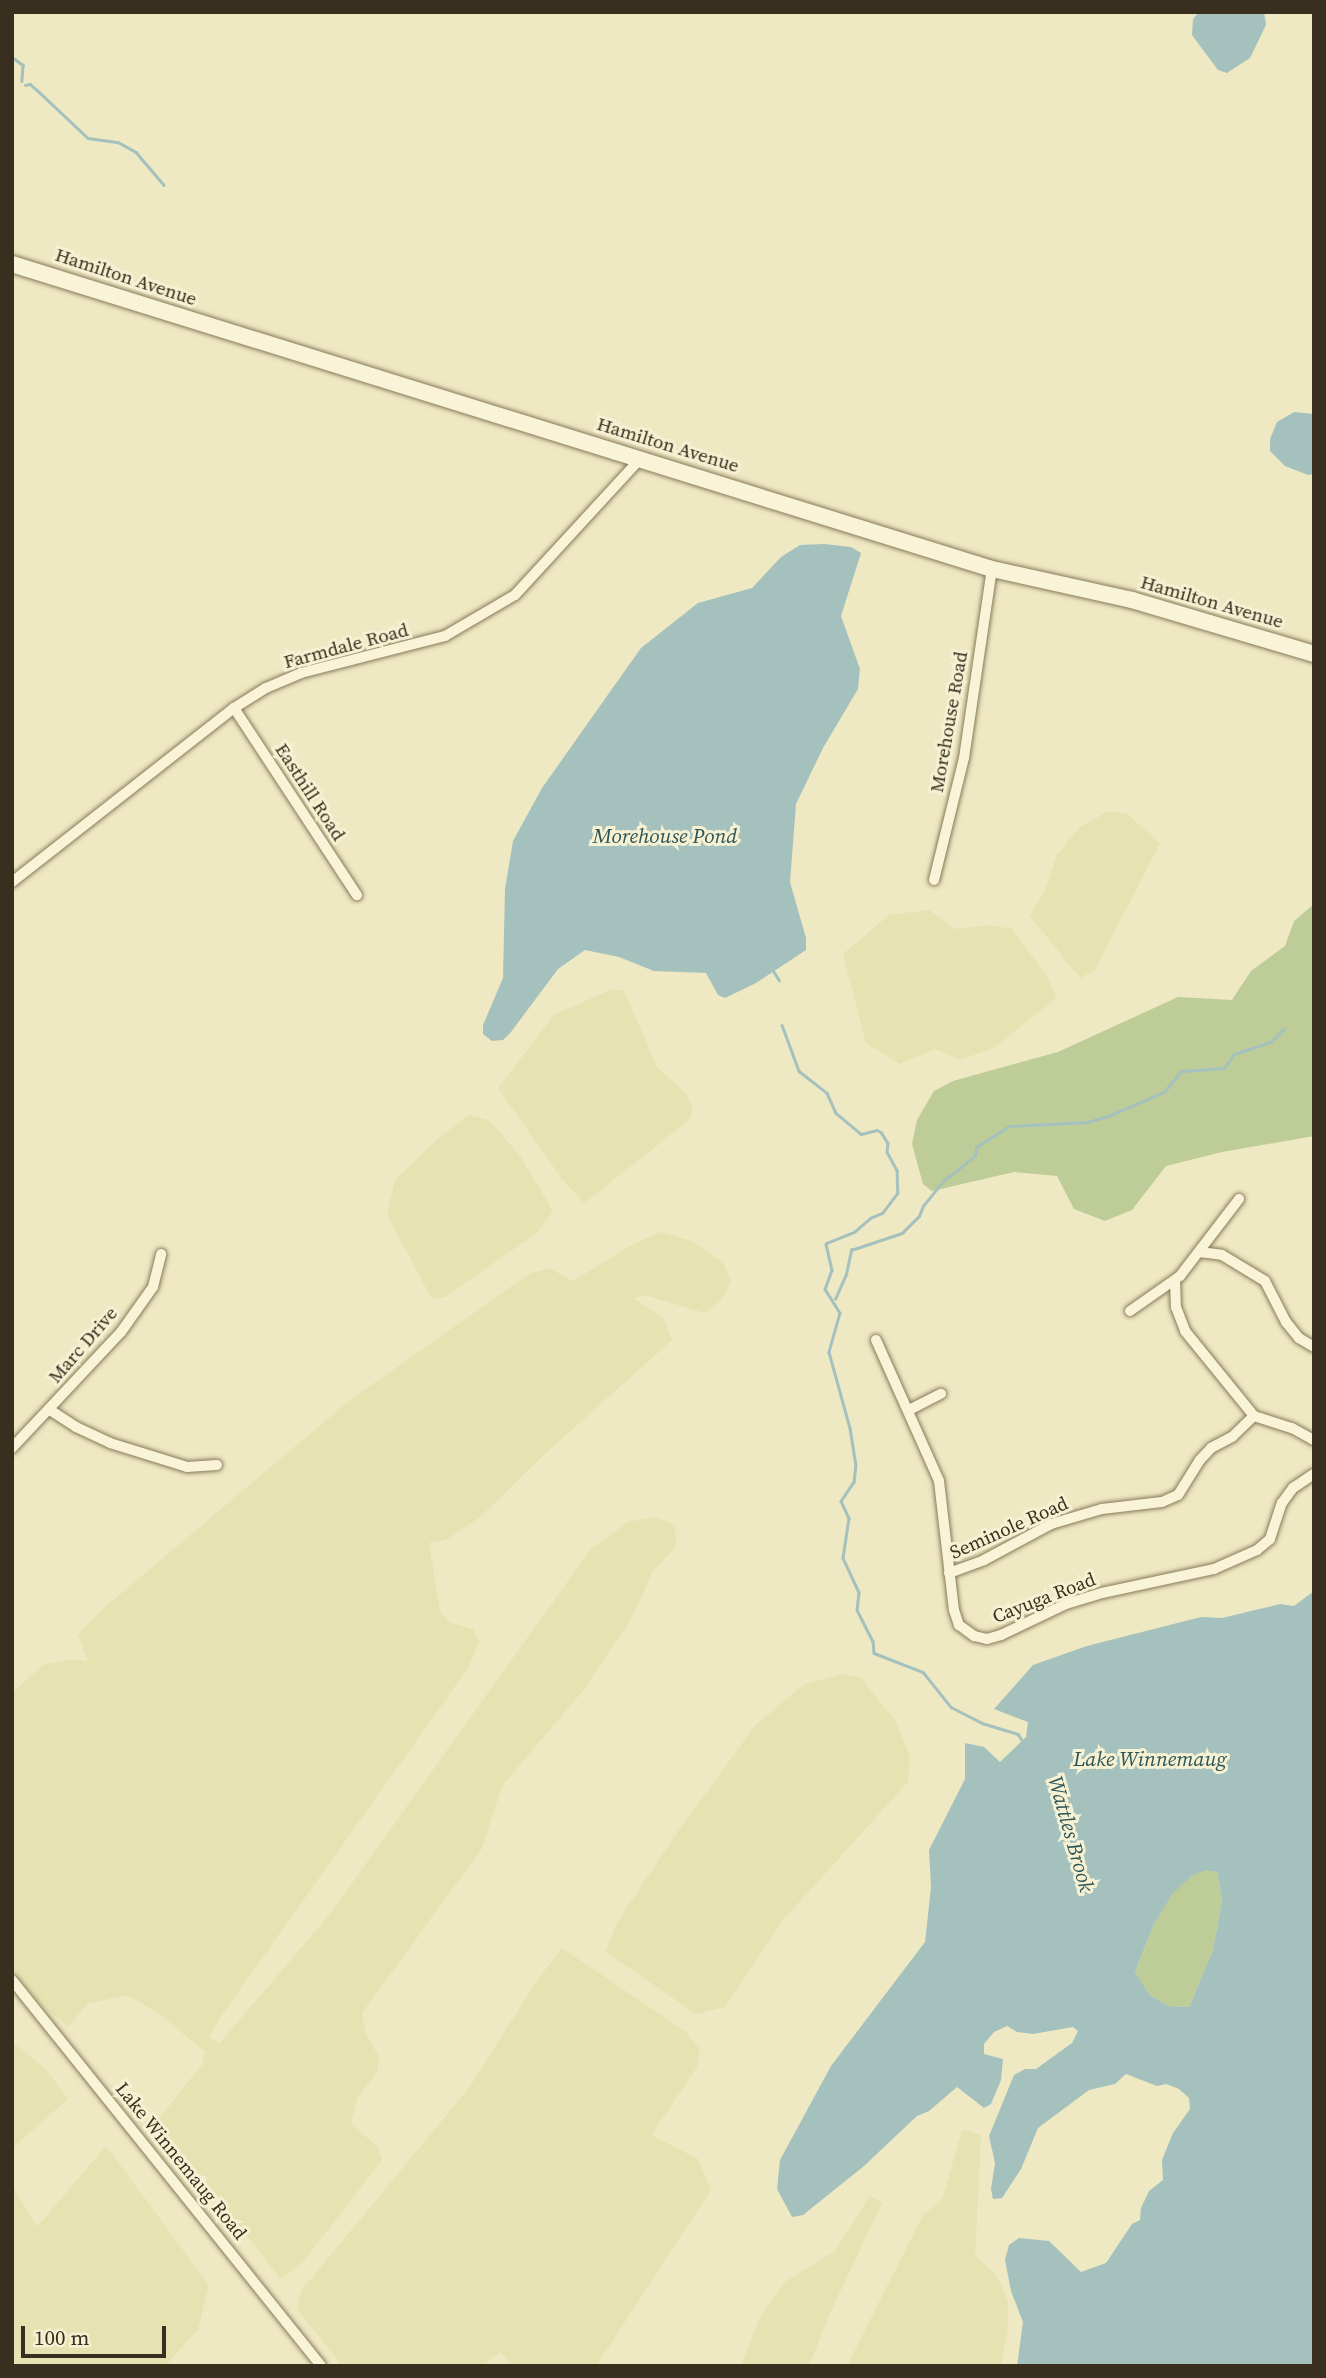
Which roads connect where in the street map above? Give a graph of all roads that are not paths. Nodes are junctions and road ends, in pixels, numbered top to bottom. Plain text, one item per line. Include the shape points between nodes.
1 (12, 264) edge
2 (641, 458) junction
3 (992, 569) junction
4 (1314, 654) edge
5 (234, 708) junction
6 (934, 880) dead end
7 (12, 882) edge
8 (357, 895) dead end
9 (1239, 1199) dead end
10 (1199, 1252) junction
11 (161, 1254) dead end
12 (1175, 1281) junction
13 (1130, 1311) dead end
14 (876, 1340) dead end
15 (1314, 1347) edge
16 (941, 1394) dead end
17 (50, 1410) junction
18 (909, 1410) junction
19 (1254, 1416) junction
20 (1314, 1440) edge
21 (12, 1448) edge
22 (217, 1465) dead end
23 (1314, 1474) edge
24 (949, 1573) junction
25 (12, 1980) edge
26 (321, 2366) edge

1 - 2 street, Hamilton Avenue
2 - 3 street, Hamilton Avenue
2 - 5 street, Farmdale Road via 515,595 480,618 445,636 301,673
3 - 4 street, Hamilton Avenue via 1132,600
3 - 6 street, Morehouse Road via 964,758
5 - 7 street, Farmdale Road
5 - 8 street, Easthill Road
9 - 10 street
10 - 12 street
10 - 15 street via 1222,1255 1265,1281 1286,1322
11 - 17 street, Marc Drive via 153,1287 121,1332
12 - 13 street
12 - 19 street via 1176,1307 1185,1331
14 - 18 street, Cayuga Road
16 - 18 street
17 - 21 street, Marc Drive
17 - 22 street via 113,1445 187,1467
18 - 24 street, Cayuga Road via 939,1481
19 - 20 street
19 - 24 street, Seminole Road via 1205,1454 1178,1495 1051,1524
23 - 24 street, Cayuga Road via 1293,1488 1282,1503 1270,1539 1257,1550 1214,1569 1066,1604 987,1639 960,1625
25 - 26 street, Lake Winnemaug Road

